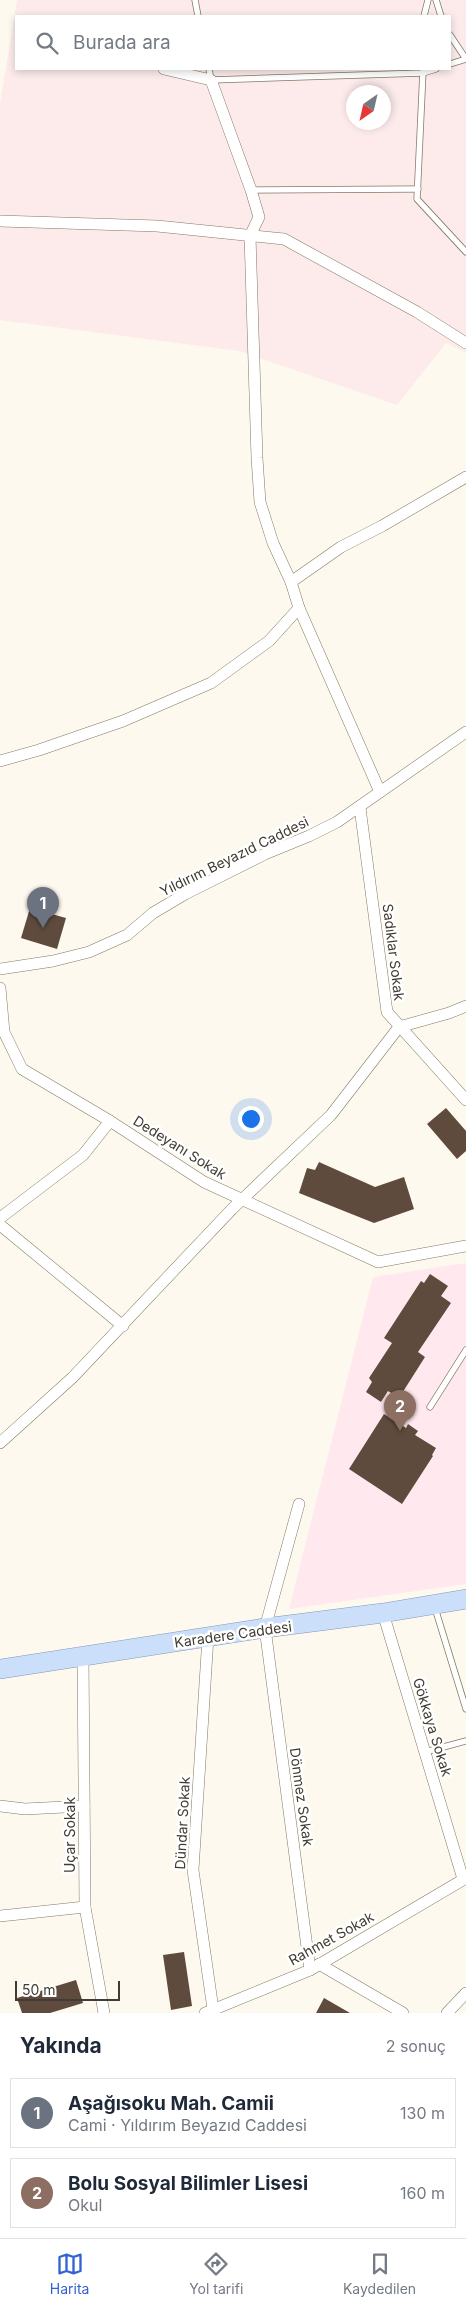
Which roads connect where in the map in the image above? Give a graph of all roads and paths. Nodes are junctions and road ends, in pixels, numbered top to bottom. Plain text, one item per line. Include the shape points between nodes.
1 (195, 0) edge
2 (428, 0) edge
3 (436, 0) edge
4 (198, 15) edge
5 (424, 15) edge
6 (441, 15) edge
7 (451, 36) edge
8 (466, 59) edge
9 (451, 64) edge
10 (173, 70) edge
11 (423, 71) edge
12 (210, 74) edge
13 (418, 189) junction
14 (251, 190) junction
15 (0, 221) edge
16 (250, 236) junction
17 (466, 252) edge
18 (466, 343) edge
19 (466, 477) edge
20 (291, 582) junction
21 (300, 608) junction
22 (466, 732) edge
23 (0, 761) edge
24 (380, 792) junction
25 (360, 808) junction
26 (0, 969) edge
27 (0, 988) edge
28 (466, 1006) edge
29 (399, 1027) junction
30 (466, 1100) edge
31 (110, 1122) junction
32 (242, 1200) junction
33 (0, 1218) edge
34 (0, 1225) edge
35 (466, 1246) edge
36 (122, 1326) junction
37 (466, 1350) edge
38 (430, 1408) dead end
39 (0, 1443) edge
40 (299, 1504) dead end
41 (466, 1599) edge
42 (434, 1604) junction
43 (383, 1613) junction
44 (265, 1628) junction
45 (208, 1637) junction
46 (83, 1656) junction
47 (0, 1669) edge
48 (466, 1709) edge
49 (466, 1742) edge
50 (425, 1752) junction
51 (0, 1806) edge
52 (84, 1806) junction
53 (462, 1880) edge
54 (466, 1891) edge
55 (85, 1907) junction
56 (0, 1916) edge
57 (315, 1967) junction
58 (466, 1993) edge
59 (209, 2011) edge
60 (104, 2013) edge
61 (403, 2013) edge
62 (447, 2013) edge

1 - 4 lane
2 - 5 lane
3 - 6 lane
7 - 8 lane
8 - 9 lane
10 - 12 street
11 - 12 lane
11 - 13 lane
12 - 14 street
13 - 14 lane
13 - 17 lane via 417,199
14 - 16 street via 259,216
15 - 16 street via 156,226
16 - 18 street via 284,239 417,312
16 - 20 street via 260,502 273,543
19 - 20 street via 341,547
20 - 21 street
21 - 23 street via 269,641 211,683 123,721
21 - 24 street
22 - 24 street, Yıldırım Beyazıd Caddesi
24 - 25 street, Yıldırım Beyazıd Caddesi
25 - 26 street, Yıldırım Beyazıd Caddesi via 309,836 185,894 153,913 127,935 89,952
25 - 29 street, Sadıklar Sokak via 387,1012
27 - 31 street, Dedeyanı Sokak via 4,1032 22,1068
28 - 29 street
29 - 30 street, Sadıklar Sokak
29 - 32 street via 330,1115
31 - 32 street, Dedeyanı Sokak via 204,1182
31 - 33 street via 83,1155
32 - 35 street, Dedeyanı Sokak via 378,1262
32 - 36 street
34 - 36 street
36 - 39 street via 72,1378
37 - 38 lane
40 - 44 street
41 - 42 main road, Karadere Caddesi
42 - 43 main road, Karadere Caddesi
42 - 48 lane
43 - 44 main road, Karadere Caddesi
43 - 50 street, Gökkaya Sokak
44 - 45 main road, Karadere Caddesi
44 - 57 street, Dönmez Sokak
45 - 46 main road, Karadere Caddesi
45 - 59 street, Dündar Sokak via 193,1870
46 - 47 main road, Karadere Caddesi
46 - 52 street, Uçar Sokak
49 - 50 lane
50 - 53 street, Gökkaya Sokak
51 - 52 street via 25,1809
52 - 55 street, Uçar Sokak
53 - 54 street
53 - 57 street, Rahmet Sokak
55 - 56 street
55 - 60 street, Uçar Sokak
57 - 59 street, Rahmet Sokak
57 - 61 street
58 - 62 street

